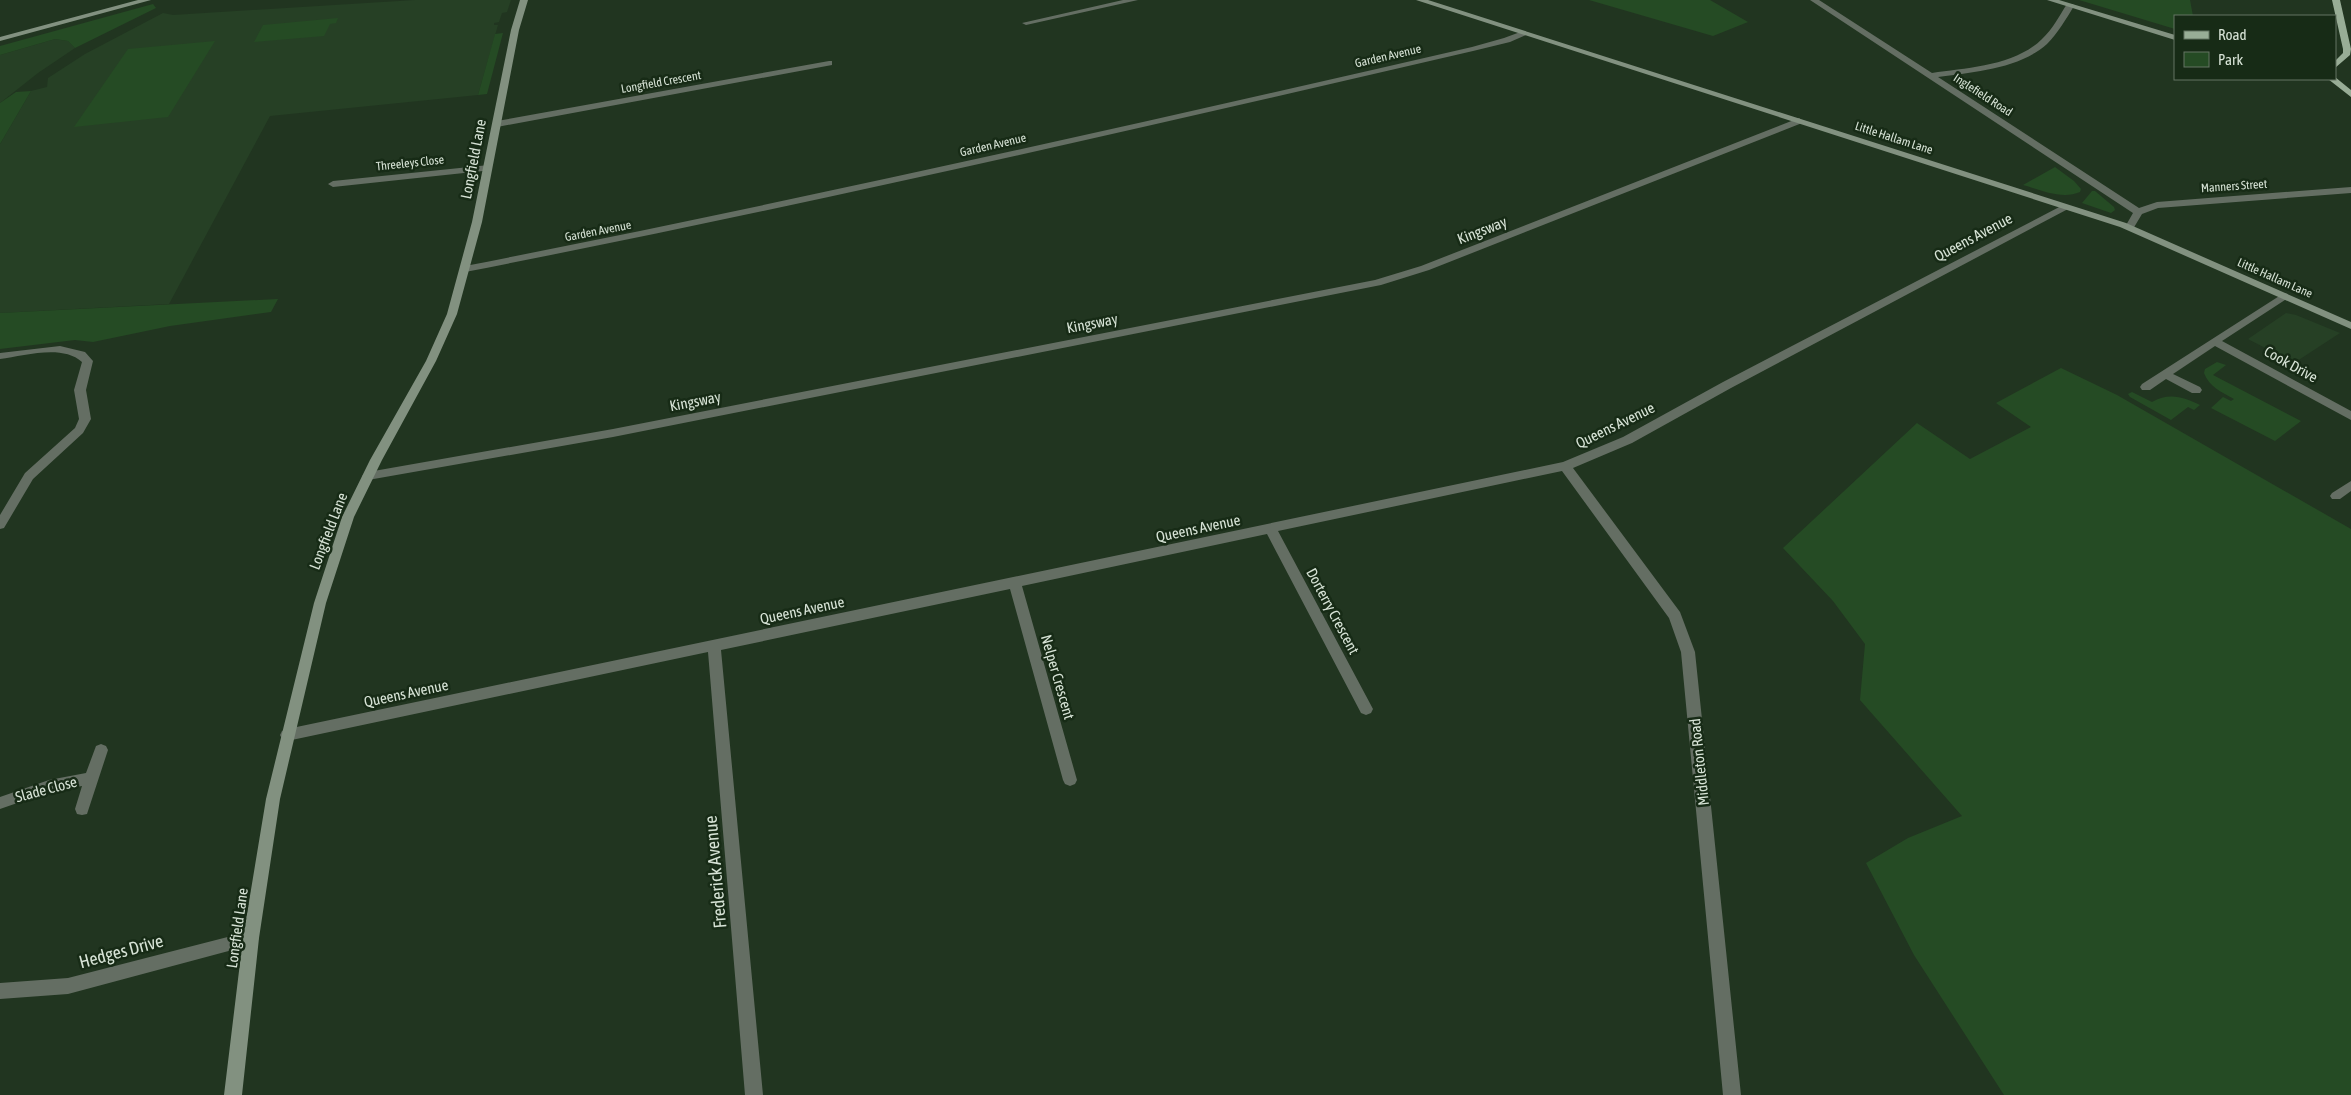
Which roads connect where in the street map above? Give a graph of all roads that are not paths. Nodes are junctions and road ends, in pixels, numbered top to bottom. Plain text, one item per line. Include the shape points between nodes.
1 (147, 0) edge
2 (524, 0) edge
3 (1134, 0) edge
4 (1420, 0) edge
5 (1814, 0) edge
6 (2050, 0) edge
7 (2336, 0) edge
8 (2070, 6) junction
9 (1019, 15) dead end
10 (1026, 23) junction
11 (1033, 31) dead end
12 (1523, 33) junction
13 (2174, 38) edge
14 (0, 39) edge
15 (829, 64) dead end
16 (2336, 65) edge
17 (1931, 76) junction
18 (2333, 80) edge
19 (2351, 94) edge
20 (1799, 120) junction
21 (497, 124) junction
22 (489, 168) junction
23 (333, 184) dead end
24 (2351, 190) edge
25 (2065, 207) junction
26 (2138, 212) junction
27 (2130, 228) junction
28 (466, 269) junction
29 (2284, 296) junction
30 (2350, 325) edge
31 (2214, 342) junction
32 (0, 356) edge
33 (2166, 375) junction
34 (2146, 387) dead end
35 (2196, 390) dead end
36 (2351, 416) edge
37 (1565, 466) junction
38 (368, 476) junction
39 (2351, 485) edge
40 (2336, 496) dead end
41 (0, 525) edge
42 (1271, 529) junction
43 (1015, 583) junction
44 (714, 645) junction
45 (1366, 709) dead end
46 (287, 735) junction
47 (101, 750) dead end
48 (92, 778) junction
49 (1070, 780) dead end
50 (0, 803) edge
51 (82, 809) dead end
52 (251, 938) junction
53 (0, 991) edge
54 (234, 1095) edge
55 (754, 1095) edge
56 (1732, 1095) edge

1 - 14 street
2 - 21 street, Longfield Lane
3 - 10 street
4 - 12 street, Little Hallam Lane
5 - 17 street, Inglefield Road
6 - 8 street
7 - 16 main road via 2348,48
8 - 13 street
8 - 17 street via 2047,39 2025,54 1983,67
9 - 10 street
10 - 11 street
12 - 20 street, Little Hallam Lane
12 - 28 street, Garden Avenue via 1473,49 780,206
15 - 21 street, Longfield Crescent
17 - 26 street, Inglefield Road
18 - 19 main road
20 - 25 street, Little Hallam Lane
20 - 38 street, Kingsway via 1425,268 1377,283 603,435
21 - 22 street, Longfield Lane
22 - 23 street, Threeleys Close
22 - 28 street, Longfield Lane
24 - 26 street, Manners Street via 2165,204
25 - 27 street, Little Hallam Lane
25 - 37 street, Queens Avenue via 1620,444
26 - 27 street
27 - 29 street, Little Hallam Lane
28 - 38 street, Longfield Lane via 442,338
29 - 30 street, Little Hallam Lane
29 - 31 street
31 - 33 street
31 - 36 street, Cook Drive
32 - 41 street via 71,350 88,361 80,390 84,419 80,430 29,476
33 - 34 street
33 - 35 street
37 - 42 street, Queens Avenue
37 - 56 street, Middleton Road via 1675,616 1688,652
38 - 46 street, Longfield Lane via 348,517 324,588
39 - 40 street
42 - 43 street, Queens Avenue
42 - 45 street, Dorterry Crescent
43 - 44 street, Queens Avenue
43 - 49 street, Nelper Crescent
44 - 46 street, Queens Avenue
44 - 55 street, Frederick Avenue
46 - 52 street, Longfield Lane via 273,799
47 - 48 street, Slade Close
48 - 50 street, Slade Close via 49,786
48 - 51 street, Slade Close
52 - 53 street, Hedges Drive via 68,986
52 - 54 street, Longfield Lane

